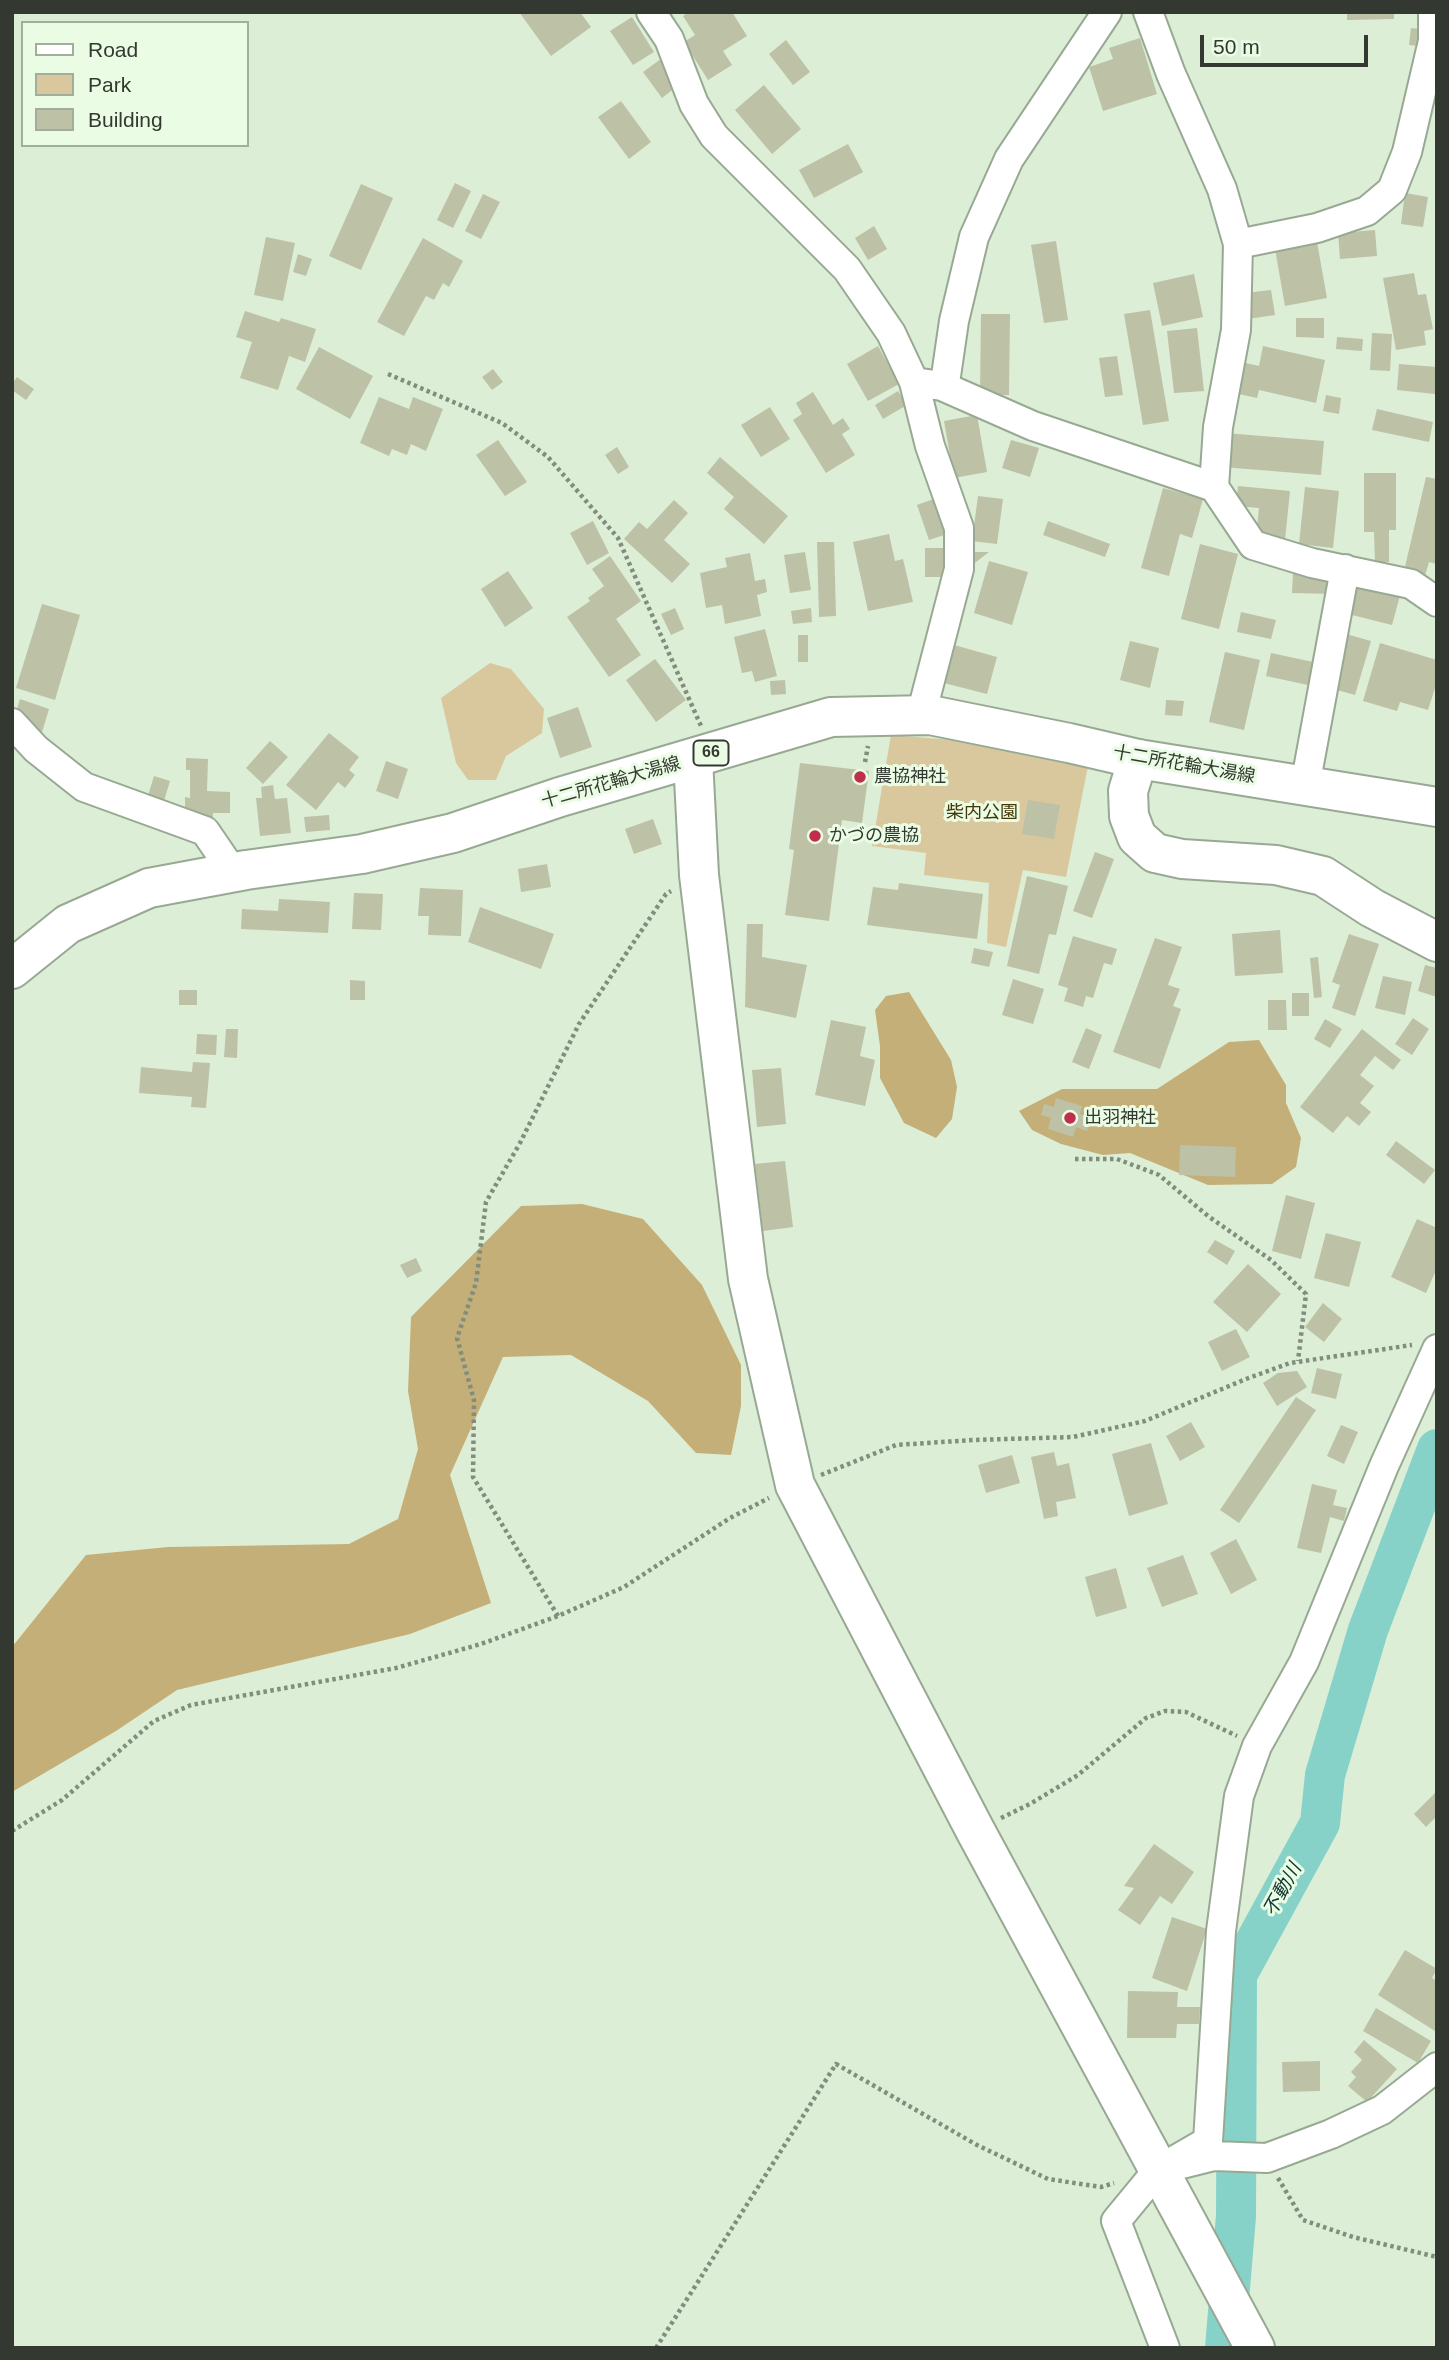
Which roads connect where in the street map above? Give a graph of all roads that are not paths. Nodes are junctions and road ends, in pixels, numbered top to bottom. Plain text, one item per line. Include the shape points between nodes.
1 (651, 12) edge
2 (1107, 12) edge
3 (1148, 12) edge
4 (1433, 12) edge
5 (1238, 244) junction
6 (914, 382) junction
7 (942, 386) junction
8 (1214, 487) junction
9 (1345, 569) junction
10 (1437, 603) edge
11 (921, 715) junction
12 (12, 723) edge
13 (703, 756) junction
14 (1138, 759) junction
15 (1305, 786) junction
16 (1437, 807) edge
17 (233, 872) junction
18 (1437, 942) edge
19 (12, 968) edge
20 (1430, 1346) edge
21 (1437, 2067) edge
22 (1158, 2170) junction
23 (1250, 2338) edge
24 (1165, 2348) edge

1 - 6 street via 669,39 694,104 714,136 847,269 891,333
2 - 7 street via 1009,159 974,237
3 - 5 street via 1222,189
4 - 5 street via 1433,41 1407,152 1392,190 1367,211 1317,228
5 - 8 street via 1236,330 1218,427
6 - 7 street
6 - 11 street via 930,446 959,528 960,569
7 - 8 street via 1033,426
8 - 9 street via 1253,545
9 - 10 street via 1411,584
9 - 15 street
11 - 13 street, 十二所花輪大湯線 / 66 via 831,717
11 - 14 street, 十二所花輪大湯線 / 66
12 - 17 street via 36,750 85,787 205,831
13 - 17 street, 十二所花輪大湯線 / 66 via 453,833 362,854
13 - 22 street via 699,875 748,1279 795,1485
14 - 15 street, 十二所花輪大湯線 / 66
14 - 18 street via 1128,791 1129,816 1137,836 1155,853 1182,859 1276,864 1323,876
15 - 16 street, 十二所花輪大湯線 / 66
17 - 19 street, 十二所花輪大湯線 / 66 via 149,888 68,924
20 - 22 street via 1304,1662 1257,1746 1239,1796 1221,1931 1208,2141
21 - 22 street via 1382,2110 1266,2158 1214,2156
22 - 23 street
22 - 24 street via 1116,2221

